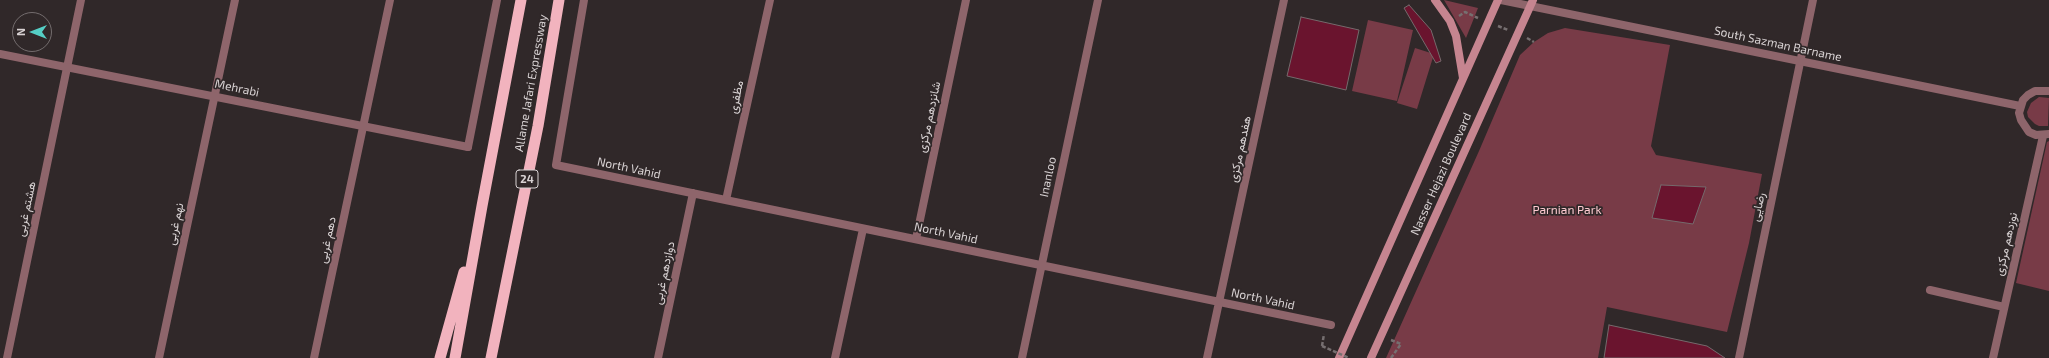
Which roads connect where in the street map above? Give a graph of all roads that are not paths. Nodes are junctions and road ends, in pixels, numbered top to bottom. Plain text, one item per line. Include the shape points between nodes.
1 (81, 0) edge
2 (235, 0) edge
3 (390, 0) edge
4 (497, 0) edge
5 (521, 0) edge
6 (559, 0) edge
7 (584, 0) edge
8 (770, 0) edge
9 (966, 0) edge
10 (1098, 0) edge
11 (1284, 0) edge
12 (1435, 0) edge
13 (1500, 0) edge
14 (1813, 0) edge
15 (1532, 3) edge
16 (0, 54) edge
17 (1801, 61) junction
18 (68, 66) junction
19 (1463, 78) junction
20 (2049, 90) edge
21 (215, 96) junction
22 (2020, 106) junction
23 (363, 127) junction
24 (2046, 135) edge
25 (693, 193) junction
26 (726, 200) junction
27 (482, 206) junction
28 (863, 229) junction
29 (916, 240) junction
30 (1041, 265) junction
31 (1930, 290) dead end
32 (1219, 302) junction
33 (2004, 307) junction
34 (1332, 325) dead end
35 (7, 358) edge
36 (159, 358) edge
37 (314, 358) edge
38 (440, 358) edge
39 (455, 358) edge
40 (492, 358) edge
41 (658, 358) edge
42 (835, 358) edge
43 (1022, 358) edge
44 (1207, 358) edge
45 (1339, 358) edge
46 (1371, 358) edge
47 (1739, 358) edge
48 (1993, 358) edge

1 - 18 street, هشتم غربی
2 - 21 street, نهم غربی
3 - 23 street, دهم غربی
4 - 23 street, Mehrabi via 468,147
5 - 27 highway, Allame Jafari Expressway
6 - 40 highway, Allame Jafari Expressway / 24 via 538,126
7 - 25 street, North Vahid via 556,165
8 - 26 street, مظفری
9 - 29 street, شانزدهم مرکزی
10 - 30 street, Inanloo
11 - 32 street, هفدهم مرکزی
12 - 19 main road via 1450,21 1456,36
13 - 15 street, South Sazman Barname
13 - 19 main road, Nasser Hejazi Boulevard
14 - 17 street, رضایی
15 - 17 street, South Sazman Barname
15 - 46 main road, Nasser Hejazi Boulevard
16 - 18 street, Mehrabi
17 - 22 street, South Sazman Barname
17 - 47 street, رضایی
18 - 21 street, Mehrabi
18 - 35 street, هشتم غربی
19 - 45 main road, Nasser Hejazi Boulevard
20 - 22 street via 2028,94
21 - 23 street, Mehrabi
21 - 36 street, نهم غربی
22 - 24 street via 2024,127 2036,135
23 - 37 street, دهم غربی
24 - 33 street, نوزدهم مرکزی
25 - 26 street, North Vahid
25 - 41 street, دوازدهم غربی
26 - 28 street, North Vahid
27 - 38 highway
27 - 39 highway, Allame Jafari Expressway
28 - 29 street, North Vahid
28 - 42 street
29 - 30 street, North Vahid
30 - 32 street, North Vahid
30 - 43 street, Inanloo
31 - 33 street
32 - 34 street, North Vahid
32 - 44 street, هفدهم مرکزی
33 - 48 street, نوزدهم مرکزی

